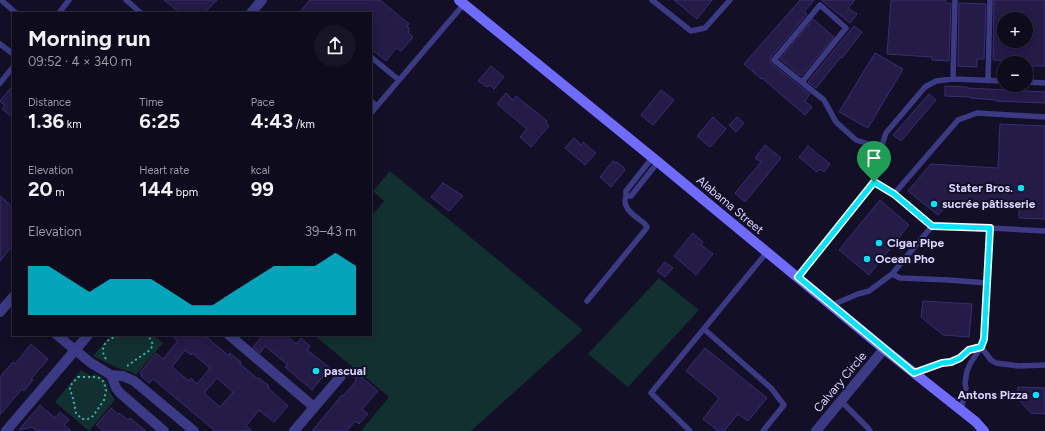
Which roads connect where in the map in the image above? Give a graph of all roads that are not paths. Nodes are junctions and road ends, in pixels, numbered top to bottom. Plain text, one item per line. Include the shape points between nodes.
1 (1, 0) edge
2 (70, 0) edge
3 (126, 0) edge
4 (262, 0) edge
5 (652, 0) edge
6 (730, 0) edge
7 (955, 0) edge
8 (990, 0) edge
9 (462, 2) edge
10 (15, 12) edge
11 (59, 12) edge
12 (140, 12) edge
13 (252, 12) edge
14 (0, 44) edge
15 (12, 53) edge
16 (372, 59) edge
17 (12, 68) edge
18 (953, 79) junction
19 (399, 80) junction
20 (988, 81) junction
21 (997, 81) edge
22 (802, 82) junction
23 (1033, 82) edge
24 (0, 83) edge
25 (1045, 83) edge
26 (372, 102) edge
27 (377, 106) junction
28 (372, 112) edge
29 (1045, 117) edge
30 (881, 148) junction
31 (655, 160) junction
32 (874, 182) junction
33 (894, 194) junction
34 (932, 226) junction
35 (990, 228) junction
36 (1045, 231) edge
37 (767, 252) junction
38 (892, 274) junction
39 (798, 277) junction
40 (987, 283) junction
41 (12, 299) edge
42 (587, 301) dead end
43 (832, 305) junction
44 (0, 312) edge
45 (704, 329) junction
46 (58, 336) edge
47 (87, 336) edge
48 (230, 336) edge
49 (981, 347) junction
50 (884, 349) junction
51 (75, 350) junction
52 (1045, 365) edge
53 (914, 373) junction
54 (111, 375) junction
55 (341, 376) dead end
56 (841, 401) junction
57 (314, 407) junction
58 (961, 410) junction
59 (10, 430) edge
60 (164, 431) edge
61 (194, 431) edge
62 (294, 431) edge
63 (690, 431) edge
64 (763, 431) edge
65 (816, 431) edge
66 (870, 431) edge
67 (984, 431) edge

1 - 10 lane
2 - 11 lane
3 - 12 lane
4 - 13 street
5 - 6 lane via 690,31 705,28
7 - 18 lane
8 - 20 lane
9 - 19 lane
9 - 31 main road, Alabama Street
14 - 15 lane
16 - 19 lane
17 - 24 lane
18 - 20 lane
18 - 30 lane via 936,81 925,87 886,133
19 - 27 lane
20 - 21 lane
22 - 22 lane via 774,60 820,5 846,28
22 - 30 lane via 824,100 836,122 856,140
23 - 25 lane
26 - 27 lane
27 - 28 lane
29 - 33 lane via 977,114 958,120
30 - 32 lane
31 - 37 main road, Alabama Street
31 - 42 lane via 626,191 624,201 626,208 645,224 646,229
32 - 33 lane
32 - 39 lane
33 - 34 lane
34 - 35 lane
34 - 38 lane
35 - 36 lane
35 - 40 lane
37 - 39 main road, Alabama Street
37 - 45 lane
38 - 40 lane via 900,278
38 - 43 lane via 869,291
39 - 43 main road, Alabama Street
40 - 49 lane via 984,339
41 - 44 street
43 - 50 main road, Alabama Street
45 - 63 lane via 651,393
45 - 64 lane via 771,388 784,405
46 - 51 street
47 - 51 street
48 - 57 street
49 - 52 lane via 996,363 1019,366
49 - 53 lane via 969,350 951,362
49 - 58 lane via 967,371
50 - 53 main road, Alabama Street
50 - 56 street, Calvary Circle
51 - 54 street
51 - 59 street
53 - 58 main road, Alabama Street
54 - 60 street via 120,393
54 - 61 street via 123,376 134,381
55 - 57 street
56 - 65 street, Calvary Circle
56 - 66 lane
57 - 62 street
58 - 67 main road, Alabama Street

